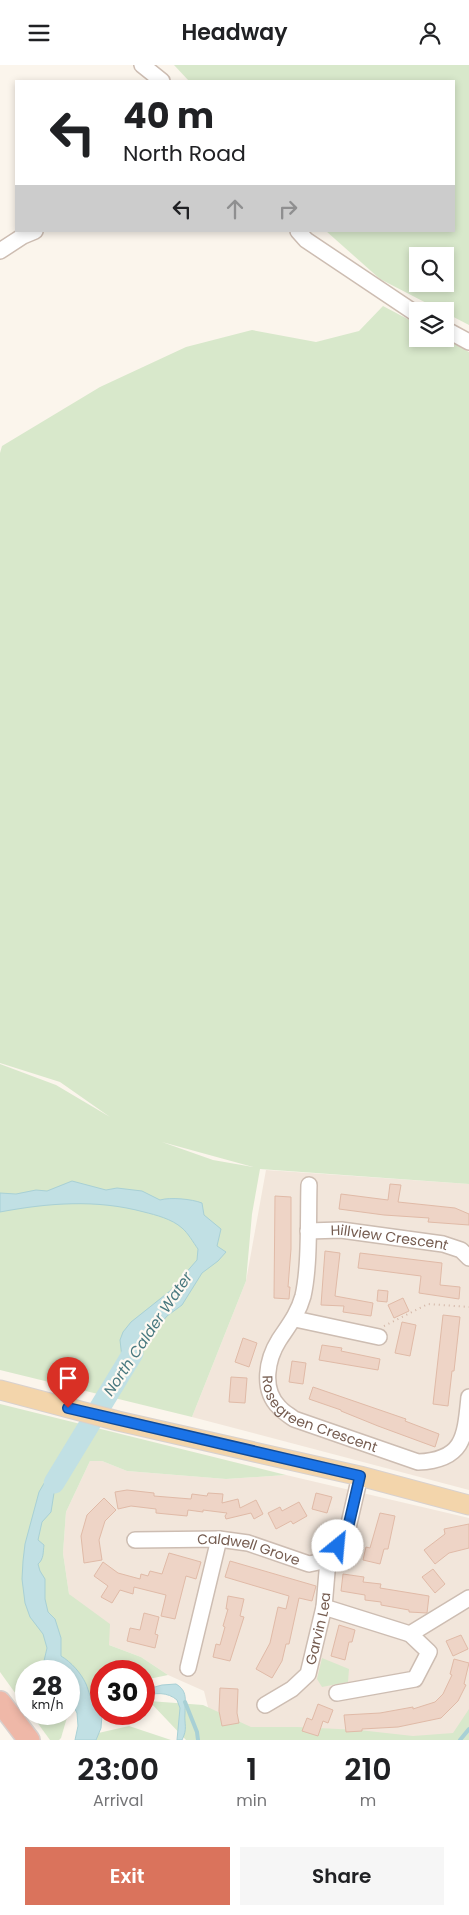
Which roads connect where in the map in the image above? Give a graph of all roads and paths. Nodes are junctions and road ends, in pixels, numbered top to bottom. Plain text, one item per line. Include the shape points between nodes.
1 (142, 65) edge
2 (161, 80) edge
3 (33, 232) edge
4 (299, 232) edge
5 (0, 251) edge
6 (409, 309) edge
7 (454, 334) edge
8 (469, 342) edge
9 (309, 1185) dead end
10 (308, 1231) junction
11 (469, 1257) edge
12 (469, 1307) edge
13 (294, 1319) junction
14 (379, 1337) joint
15 (0, 1390) edge
16 (469, 1397) edge
17 (360, 1476) junction
18 (469, 1505) edge
19 (219, 1539) junction
20 (135, 1540) dead end
21 (328, 1561) junction
22 (469, 1599) edge
23 (324, 1607) junction
24 (410, 1634) junction
25 (188, 1668) dead end
26 (337, 1693) dead end
27 (2, 1705) edge
28 (265, 1705) dead end
29 (29, 1740) edge

1 - 2 street
3 - 5 street
4 - 6 street
7 - 8 street
9 - 10 street, Rosegreen Crescent
10 - 11 street, Hillview Crescent via 341,1230 444,1244 461,1250
10 - 13 street, Rosegreen Crescent via 303,1296
12 - 14 path via 428,1304
13 - 14 street
13 - 16 street, Rosegreen Crescent via 269,1360 267,1379 278,1406 294,1419 418,1462 429,1461 444,1459 462,1439
15 - 17 main road via 118,1421
17 - 18 main road
17 - 21 street via 347,1532
19 - 20 street, Caldwell Grove
19 - 21 street, Caldwell Grove via 248,1543 309,1564
19 - 25 street
21 - 23 street, Garvin Lea
22 - 24 street
23 - 24 street
23 - 28 street, Garvin Lea via 308,1675
24 - 26 street via 429,1652 416,1679
27 - 29 highway

